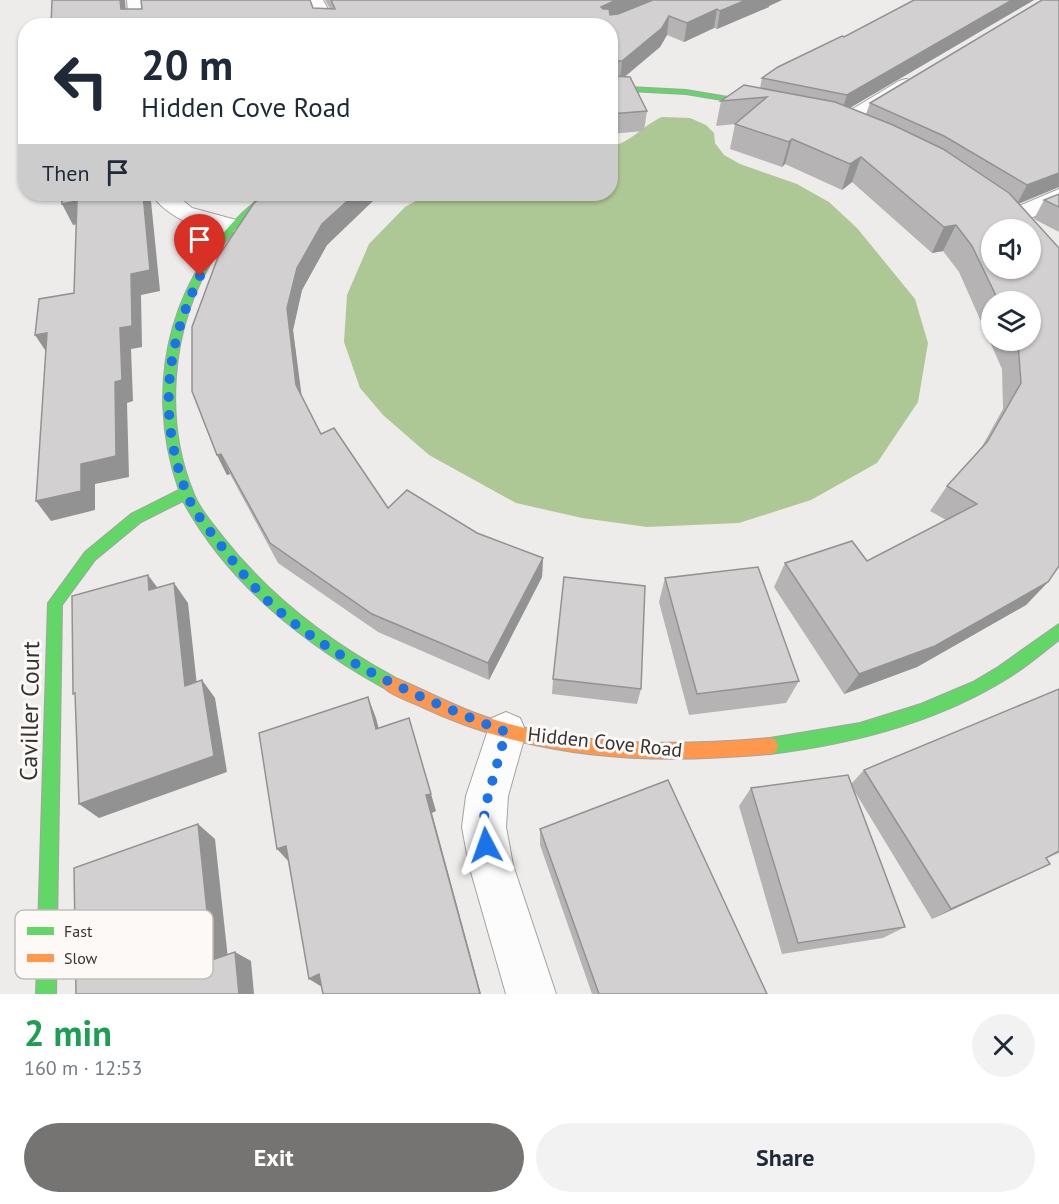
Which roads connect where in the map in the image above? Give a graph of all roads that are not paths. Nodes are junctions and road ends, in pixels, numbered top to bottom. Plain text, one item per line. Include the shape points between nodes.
1 (135, 0) edge
2 (315, 0) edge
3 (137, 18) edge
4 (324, 18) edge
5 (921, 76) edge
6 (618, 88) edge
7 (778, 108) edge
8 (838, 121) joint
9 (863, 131) edge
10 (1059, 196) edge
11 (168, 201) edge
12 (261, 201) edge
13 (1015, 219) edge
14 (231, 226) junction
15 (186, 493) junction
16 (1059, 631) edge
17 (506, 732) junction
18 (48, 910) edge
19 (46, 979) edge
20 (46, 994) edge
21 (531, 994) edge

1 - 3 street
2 - 4 street
5 - 8 street
6 - 7 street via 686,92
8 - 9 street
10 - 13 street
11 - 14 street via 174,208
12 - 14 street, Hidden Cove Road
14 - 15 street, Hidden Cove Road via 192,292 171,356 170,430
15 - 17 street, Hidden Cove Road via 248,581 278,610 380,676 440,706
15 - 18 street, Caviller Court via 136,518 90,556 55,603
16 - 17 street, Hidden Cove Road via 1038,650 994,678 945,703 889,724 828,740 766,748 657,750 570,743
17 - 21 street via 487,796 484,827 491,865
19 - 20 street, Caviller Court

